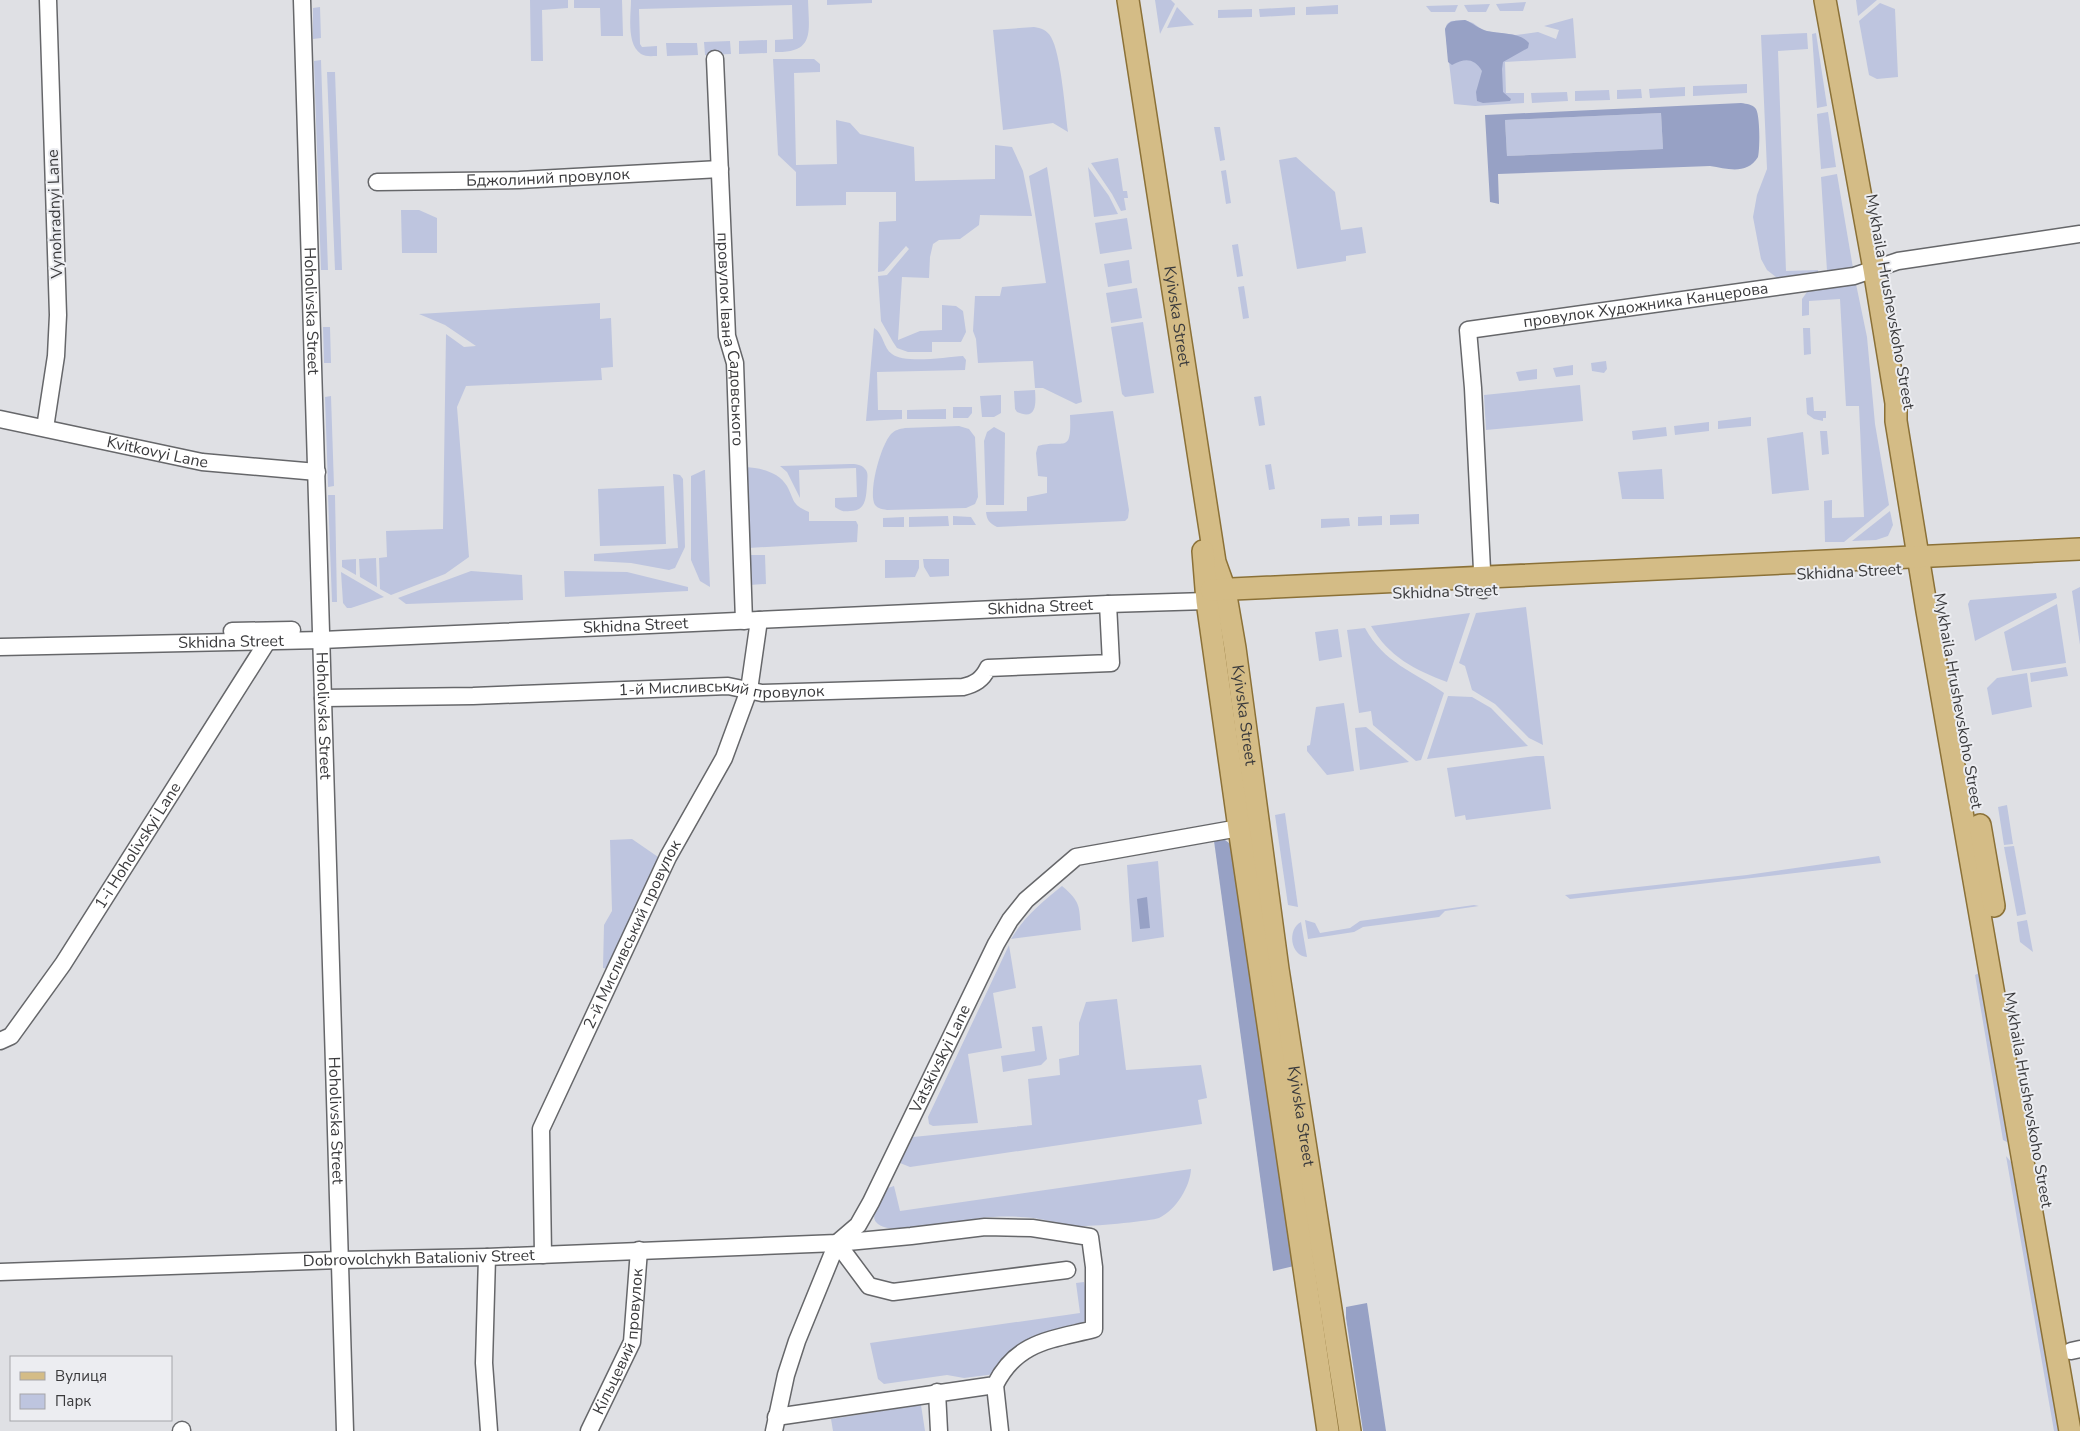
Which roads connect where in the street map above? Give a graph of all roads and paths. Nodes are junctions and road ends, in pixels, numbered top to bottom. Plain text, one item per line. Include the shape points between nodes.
1 (48, 0) edge
2 (302, 0) edge
3 (1118, 0) edge
4 (1128, 0) edge
5 (1825, 0) edge
6 (1836, 0) edge
7 (715, 59) dead end
8 (720, 169) junction
9 (377, 182) dead end
10 (2080, 234) edge
11 (1880, 268) junction
12 (0, 419) edge
13 (46, 428) junction
14 (317, 472) junction
15 (2080, 549) edge
16 (2080, 559) edge
17 (1927, 562) junction
18 (1482, 584) junction
19 (1216, 595) junction
20 (1108, 604) junction
21 (749, 617) junction
22 (321, 635) junction
23 (0, 636) edge
24 (267, 642) junction
25 (0, 647) edge
26 (749, 690) junction
27 (323, 698) junction
28 (1239, 828) junction
29 (0, 1041) edge
30 (837, 1243) junction
31 (639, 1250) junction
32 (543, 1255) junction
33 (487, 1257) junction
34 (340, 1260) junction
35 (1067, 1270) dead end
36 (0, 1272) edge
37 (2076, 1350) edge
38 (995, 1385) junction
39 (937, 1392) junction
40 (2080, 1402) edge
41 (775, 1424) edge
42 (345, 1431) edge
43 (489, 1431) edge
44 (589, 1431) edge
45 (940, 1431) edge
46 (1000, 1431) edge
47 (1328, 1431) edge
48 (1350, 1431) edge
49 (2070, 1431) edge

1 - 13 street, Vynohradnyi Lane via 58,315
2 - 14 street, Hoholivska Street
3 - 19 main road, Kyivska Street via 1204,552
4 - 19 main road, Kyivska Street via 1215,562
5 - 11 main road
6 - 11 main road, Mykhaila Hrushevskoho Street
7 - 8 street, провулок Івана Садовського
8 - 9 street, Бджолиний провулок via 519,180
8 - 21 street, провулок Івана Садовського via 727,336 735,363
10 - 11 street, провулок Художника Канцерова via 1898,261
11 - 17 main road, Mykhaila Hrushevskoho Street
11 - 18 street, провулок Художника Канцерова via 1854,276 1468,330
12 - 13 street, Kvitkovyi Lane
13 - 14 street, Kvitkovyi Lane via 202,462
14 - 22 street, Hoholivska Street
15 - 17 main road, Skhidna Street
16 - 17 main road, Skhidna Street
17 - 18 main road, Skhidna Street
17 - 37 main road, Mykhaila Hrushevskoho Street
17 - 49 main road, Mykhaila Hrushevskoho Street
18 - 19 main road, Skhidna Street
19 - 20 street, Skhidna Street
19 - 21 street, Skhidna Street
19 - 28 main road, Kyivska Street
19 - 48 main road, Kyivska Street
20 - 21 street, Skhidna Street
20 - 26 street, 1-й Мисливський провулок via 1111,663 988,668 977,682 963,687 762,693
21 - 22 street, Skhidna Street
21 - 26 street, 2-й Мисливський провулок
22 - 23 street, Skhidna Street
22 - 24 street, Skhidna Street
22 - 27 street, Hoholivska Street
24 - 25 street, Skhidna Street
24 - 29 street, 1-i Hoholivskyi Lane via 63,964 11,1036
26 - 27 street, 1-й Мисливський провулок via 728,686
26 - 32 street, 2-й Мисливський провулок via 724,758 668,857 541,1128
27 - 34 street, Hoholivska Street
28 - 30 street, Vatskivskyi Lane via 1076,857 1026,900 996,944 871,1202 858,1225
28 - 47 main road, Kyivska Street
30 - 31 street, Dobrovolchykh Batalioniv Street
30 - 35 street via 869,1286 893,1292
30 - 38 street, Dobrovolchykh Batalioniv Street via 985,1227 1032,1228 1090,1237 1094,1267 1094,1329 1032,1345 1010,1362
30 - 41 street, Vatskivskyi Lane via 797,1341
31 - 32 street, Dobrovolchykh Batalioniv Street
31 - 44 street, Кільцевий провулок via 632,1342
32 - 33 street, Dobrovolchykh Batalioniv Street
33 - 34 street, Dobrovolchykh Batalioniv Street
33 - 43 street via 484,1363
34 - 36 street, Dobrovolchykh Batalioniv Street
34 - 42 street, Hoholivska Street
37 - 40 main road, Mykhaila Hrushevskoho Street
38 - 39 street
38 - 46 street
39 - 41 street
39 - 45 street

